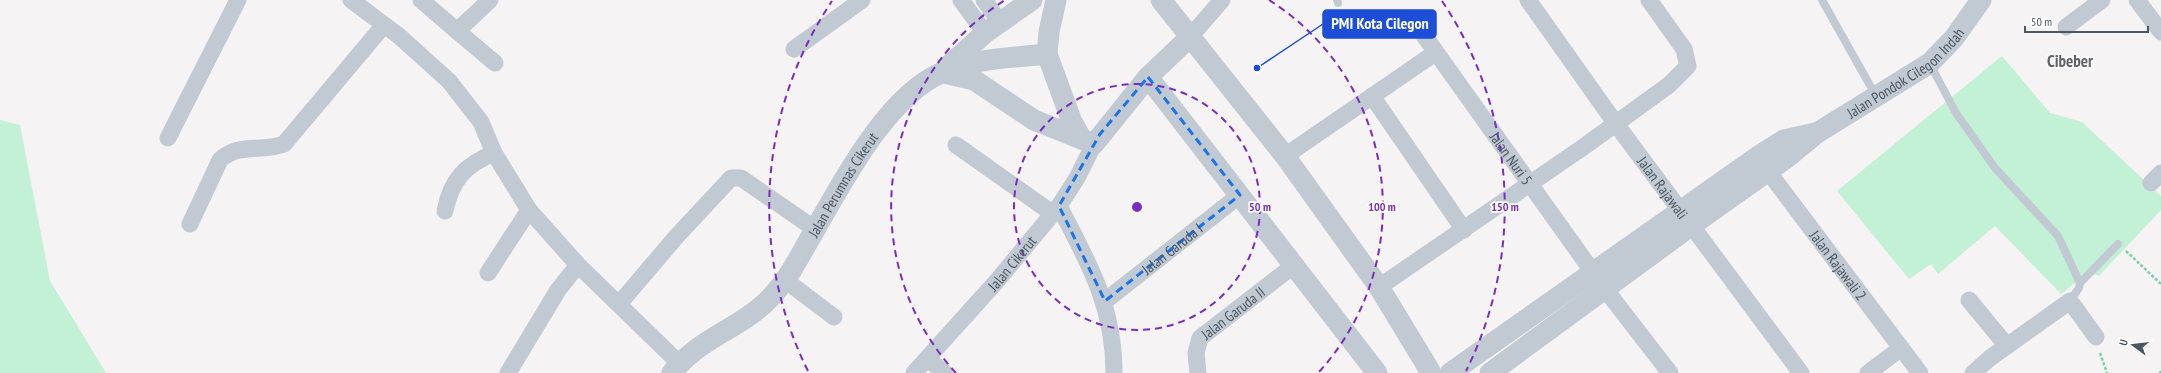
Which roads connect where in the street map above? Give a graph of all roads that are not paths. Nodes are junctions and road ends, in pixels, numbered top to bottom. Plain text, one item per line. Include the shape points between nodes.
1 (238, 0) edge
2 (351, 0) edge
3 (421, 0) edge
4 (490, 0) edge
5 (862, 0) edge
6 (961, 0) edge
7 (984, 0) edge
8 (1032, 0) edge
9 (1056, 0) edge
10 (1161, 0) edge
11 (1222, 0) edge
12 (1528, 0) edge
13 (1649, 0) edge
14 (1822, 0) edge
15 (1981, 0) edge
16 (2102, 0) edge
17 (2137, 0) edge
18 (384, 25) junction
19 (992, 27) junction
20 (1418, 27) dead end
21 (2066, 27) dead end
22 (457, 31) junction
23 (2161, 32) edge
24 (1191, 36) junction
25 (794, 49) dead end
26 (1435, 53) junction
27 (1047, 54) junction
28 (495, 63) dead end
29 (1930, 64) junction
30 (942, 72) junction
31 (1148, 77) junction
32 (1372, 96) junction
33 (1877, 97) junction
34 (1616, 124) junction
35 (168, 138) dead end
36 (1087, 141) junction
37 (956, 145) dead end
38 (494, 153) junction
39 (1285, 156) junction
40 (1763, 164) junction
41 (1530, 183) junction
42 (1240, 195) junction
43 (529, 210) junction
44 (1056, 210) junction
45 (444, 211) dead end
46 (1687, 218) junction
47 (190, 224) dead end
48 (815, 229) junction
49 (1464, 230) junction
50 (2118, 244) road end
51 (578, 265) junction
52 (1294, 266) junction
53 (1593, 271) junction
54 (488, 273) dead end
55 (785, 280) junction
56 (2080, 283) junction
57 (1379, 287) junction
58 (1605, 289) junction
59 (1969, 300) dead end
60 (1104, 301) junction
61 (2070, 301) junction
62 (619, 304) junction
63 (834, 317) dead end
64 (2096, 337) road end
65 (2007, 346) junction
66 (1901, 348) junction
67 (928, 359) junction
68 (676, 368) edge
69 (1434, 372) edge
70 (508, 373) edge
71 (914, 373) edge
72 (946, 373) edge
73 (1114, 373) edge
74 (1198, 373) edge
75 (1377, 373) edge
76 (1490, 373) edge
77 (1670, 373) edge
78 (1801, 373) edge
79 (1868, 373) edge
80 (1920, 373) edge
81 (1973, 373) edge

1 - 35 street
2 - 18 street
3 - 22 street
4 - 22 street
5 - 25 street
6 - 19 street
7 - 19 street
8 - 19 street
9 - 27 street
10 - 24 street
11 - 24 street
12 - 34 street, Jalan Rajawali
13 - 34 street via 1684,49 1688,66 1669,85
14 - 33 lane
15 - 29 street, Jalan Pondok Cilegon Indah via 1954,38
16 - 21 street
17 - 23 street
18 - 38 street via 449,81 481,122
18 - 47 street via 284,144 274,148 238,149 227,153 220,160
19 - 30 street
20 - 26 street, Jalan Nuri 5
22 - 28 street
24 - 31 street
24 - 39 street
26 - 32 street
26 - 41 street, Jalan Nuri 5
27 - 30 street, Jalan Perumnas Cikerut via 979,61
27 - 36 street via 1072,122
29 - 33 street, Jalan Pondok Cilegon Indah
29 - 56 lane via 1956,112 1995,168 2058,236
30 - 36 street via 974,80 1034,120
30 - 48 street, Jalan Perumnas Cikerut via 904,97 890,113
31 - 36 street
31 - 42 street
32 - 39 street
32 - 49 street
33 - 40 street, Jalan Pondok Cilegon Indah via 1818,133 1784,140
34 - 41 street
34 - 46 street, Jalan Rajawali
36 - 44 street, Jalan Cikerut via 1077,178
37 - 44 street
38 - 43 street
38 - 45 street via 476,161 462,173 449,195
39 - 57 street
40 - 46 street, Jalan Pondok Cilegon Indah
40 - 66 street, Jalan Rajawali 2
41 - 49 street
41 - 53 street, Jalan Nuri 5
42 - 52 street
42 - 60 street, Jalan Garuda I
43 - 51 street
43 - 54 street
44 - 60 street via 1085,256
44 - 67 street, Jalan Cikerut
46 - 53 street
46 - 58 street
46 - 78 street, Jalan Rajawali
48 - 55 street, Jalan Perumnas Cikerut
48 - 62 street via 741,178 731,178
49 - 57 street
50 - 56 lane
51 - 62 street
51 - 70 street via 558,290
52 - 74 street, Jalan Garuda II via 1200,338 1196,353
52 - 75 street
53 - 58 street, Jalan Nuri 5
53 - 69 street
55 - 63 street
55 - 68 street, Jalan Perumnas Cikerut via 756,312 718,334
56 - 61 lane
57 - 69 street
58 - 76 street
58 - 77 street, Jalan Nuri 5
59 - 65 street
60 - 73 street via 1112,341
61 - 64 street
61 - 65 street
62 - 68 street
65 - 81 street
66 - 79 street
66 - 80 street, Jalan Rajawali 2
67 - 71 street, Jalan Cikerut
67 - 72 street

